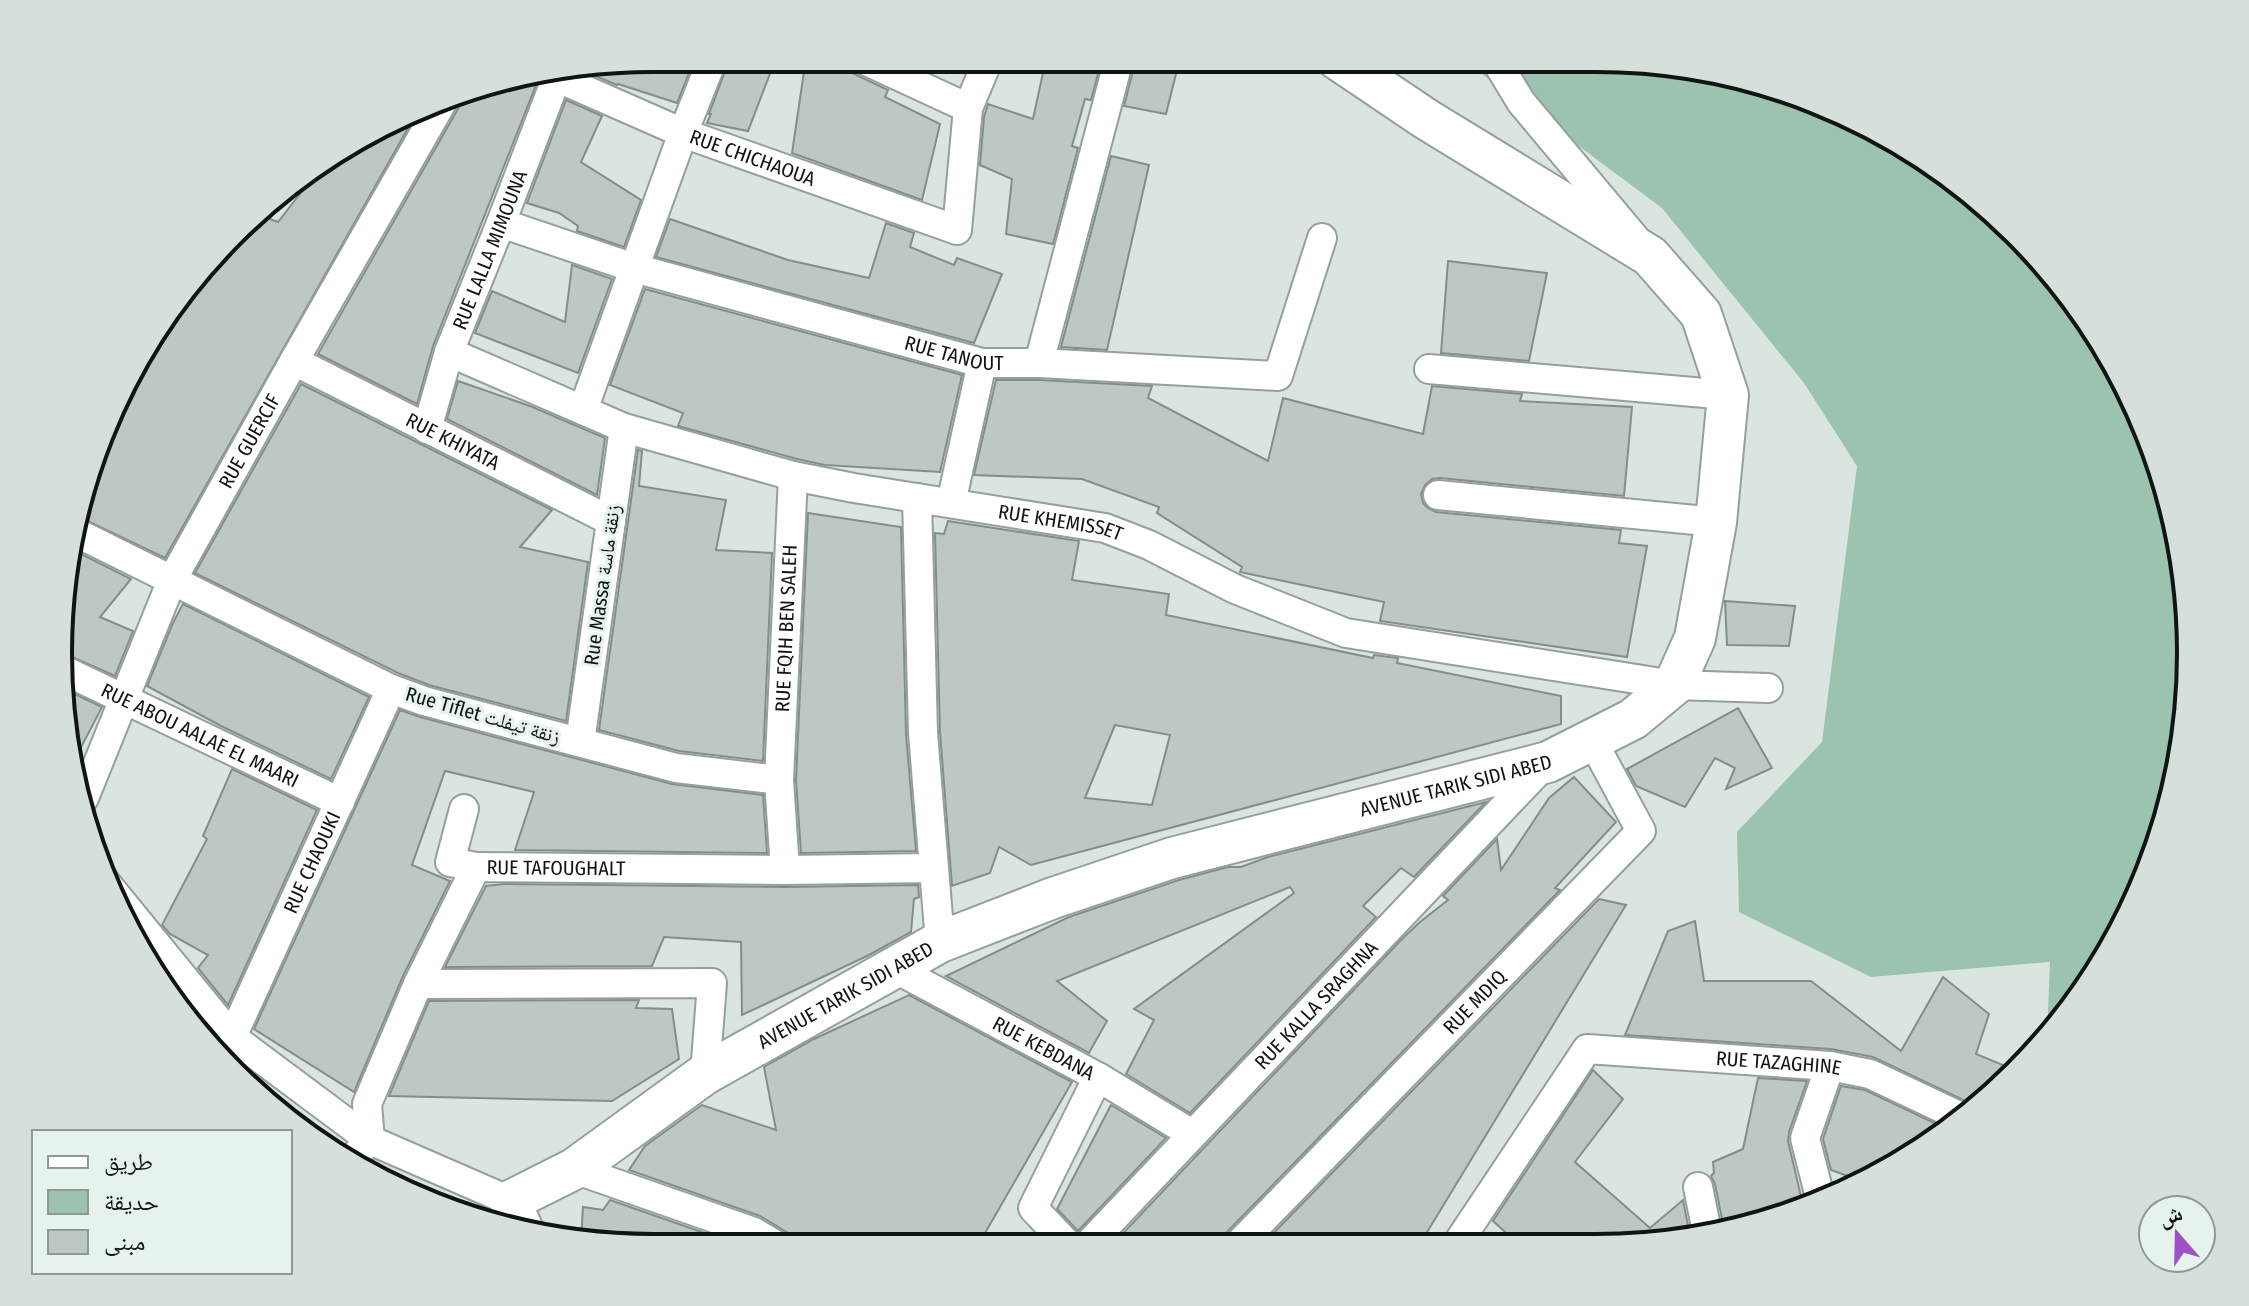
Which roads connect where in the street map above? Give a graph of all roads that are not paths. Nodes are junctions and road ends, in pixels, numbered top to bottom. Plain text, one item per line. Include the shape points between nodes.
1 (707, 72) edge
2 (890, 72) edge
3 (983, 72) edge
4 (1116, 72) edge
5 (1356, 72) edge
6 (1503, 72) edge
7 (564, 79) edge
8 (553, 81) edge
9 (968, 108) junction
10 (435, 114) edge
11 (683, 133) junction
12 (501, 223) junction
13 (1322, 238) dead end
14 (1650, 256) junction
15 (634, 268) junction
16 (449, 352) junction
17 (294, 361) junction
18 (982, 363) junction
19 (1039, 363) junction
20 (1429, 369) dead end
21 (1728, 395) junction
22 (583, 410) junction
23 (624, 428) junction
24 (427, 429) junction
25 (793, 476) junction
26 (1438, 495) dead end
27 (917, 498) junction
28 (951, 503) junction
29 (611, 521) junction
30 (1716, 522) junction
31 (84, 536) edge
32 (172, 580) junction
33 (73, 675) edge
34 (1674, 685) junction
35 (1768, 688) dead end
36 (391, 689) junction
37 (124, 699) junction
38 (1592, 740) junction
39 (580, 742) junction
40 (1548, 762) junction
41 (779, 780) junction
42 (88, 788) edge
43 (340, 802) junction
44 (464, 809) dead end
45 (476, 867) junction
46 (933, 868) junction
47 (785, 870) junction
48 (142, 929) edge
49 (940, 942) junction
50 (892, 967) junction
51 (418, 984) junction
52 (232, 1037) junction
53 (1830, 1066) junction
54 (705, 1074) junction
55 (1098, 1077) junction
56 (1952, 1113) edge
57 (1192, 1134) junction
58 (370, 1140) junction
59 (357, 1153) edge
60 (574, 1169) junction
61 (1698, 1187) dead end
62 (1819, 1189) edge
63 (516, 1215) edge
64 (1705, 1224) edge
65 (757, 1234) edge
66 (1058, 1234) edge
67 (1098, 1234) edge
68 (1249, 1234) edge
69 (1471, 1234) edge

1 - 11 street
2 - 9 street
3 - 9 street
4 - 19 street
5 - 14 street, AVENUE TARIK SIDI ABED
6 - 14 street via 1521,102
7 - 11 street, RUE CHICHAOUA
8 - 12 street, RUE LALLA MIMOUNA
9 - 11 street, RUE CHICHAOUA via 957,230
10 - 17 street, RUE GUERCIF
11 - 15 street
12 - 15 street, RUE TANOUT
12 - 16 street, RUE LALLA MIMOUNA
13 - 19 street, RUE TANOUT via 1278,376
14 - 21 street, AVENUE TARIK SIDI ABED via 1701,314
15 - 18 street, RUE TANOUT
15 - 22 street
16 - 22 street, RUE KHEMISSET
16 - 24 street, RUE LALLA MIMOUNA
17 - 24 street, RUE KHIYATA
17 - 32 street, RUE GUERCIF
18 - 19 street, RUE TANOUT
18 - 28 street
20 - 21 street
21 - 30 street, AVENUE TARIK SIDI ABED
22 - 23 street, RUE KHEMISSET
23 - 25 street, RUE KHEMISSET
23 - 29 street, Rue Massa زنقة ماسة
24 - 29 street, RUE KHIYATA
25 - 27 street, RUE KHEMISSET
25 - 41 street, RUE FQIH BEN SALEH
26 - 30 street
27 - 28 street, RUE KHEMISSET
27 - 46 street via 923,733
28 - 34 street, RUE KHEMISSET via 1105,528 1346,633
29 - 39 street, Rue Massa زنقة ماسة
30 - 34 street, AVENUE TARIK SIDI ABED via 1695,638
31 - 32 street, Rue Tiflet زنقة تيفلت
32 - 36 street, Rue Tiflet زنقة تيفلت
32 - 37 street, RUE GUERCIF
33 - 37 street, RUE ABOU AALAE EL MAARI
34 - 35 street, RUE KHEMISSET
34 - 38 street, AVENUE TARIK SIDI ABED via 1633,719
36 - 39 street, Rue Tiflet زنقة تيفلت
36 - 43 street, RUE CHAOUKI
37 - 42 street, RUE GUERCIF
37 - 43 street, RUE ABOU AALAE EL MAARI
38 - 40 street, AVENUE TARIK SIDI ABED
38 - 68 street, RUE MDIQ via 1641,831
39 - 41 street, Rue Tiflet زنقة تيفلت via 676,768
40 - 49 street, AVENUE TARIK SIDI ABED via 1172,858
40 - 57 street, RUE KALLA SRAGHNA
41 - 47 street, RUE FQIH BEN SALEH
43 - 52 street, RUE CHAOUKI
44 - 45 street via 450,862
45 - 47 street, RUE TAFOUGHALT
45 - 51 street, RUE TAFOUGHALT
46 - 47 street, RUE TAFOUGHALT
46 - 49 street
48 - 52 street
49 - 50 street, AVENUE TARIK SIDI ABED
50 - 54 street, AVENUE TARIK SIDI ABED
50 - 55 street, RUE KEBDANA
51 - 54 street via 712,983
51 - 58 street, RUE TAFOUGHALT via 367,1104
52 - 58 street
53 - 56 street, RUE TAZAGHINE via 1870,1074
53 - 62 street via 1805,1138
53 - 69 street, RUE TAZAGHINE via 1587,1049
54 - 60 street, AVENUE TARIK SIDI ABED
55 - 57 street, RUE KEBDANA
55 - 66 street via 1033,1208
57 - 67 street, RUE KALLA SRAGHNA
58 - 59 street
58 - 63 street
60 - 63 street, AVENUE TARIK SIDI ABED
60 - 65 street
61 - 64 street

